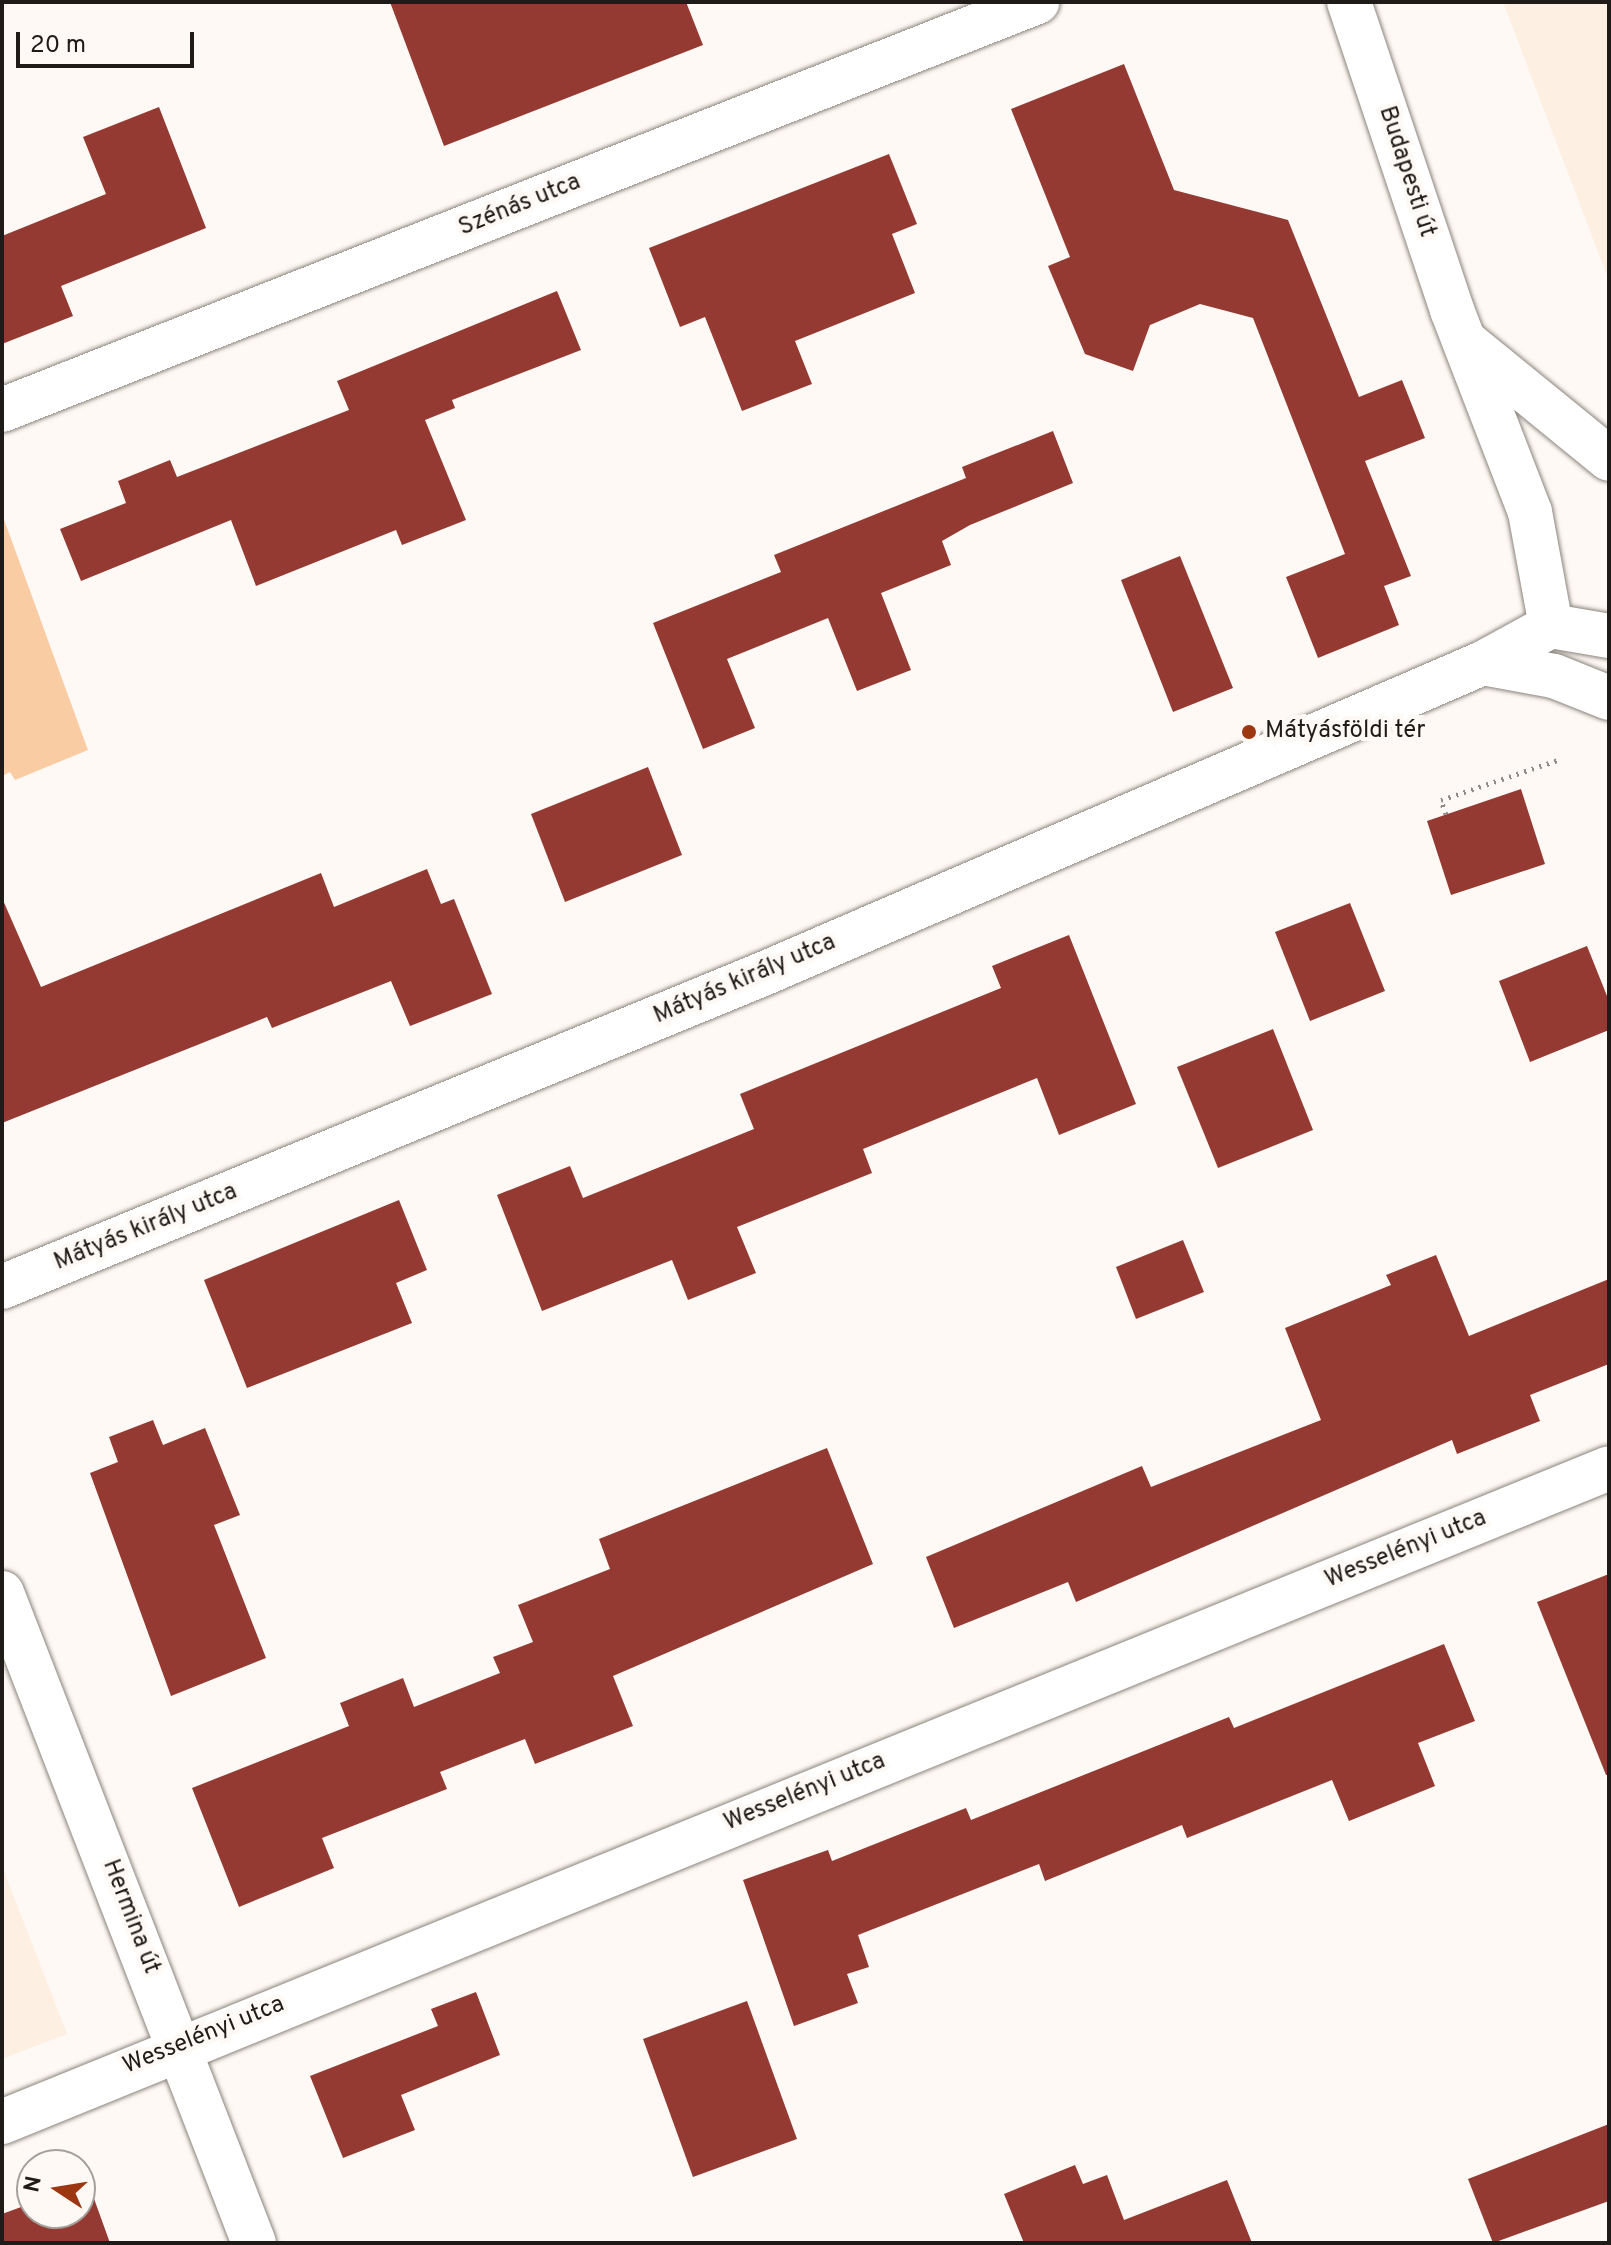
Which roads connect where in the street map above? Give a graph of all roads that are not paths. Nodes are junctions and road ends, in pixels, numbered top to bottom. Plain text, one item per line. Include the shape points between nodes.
1 (1037, 2) edge
2 (1349, 2) edge
3 (1465, 342) junction
4 (2, 410) edge
5 (1609, 459) edge
6 (1551, 626) junction
7 (1609, 636) edge
8 (1483, 663) junction
9 (1609, 698) edge
10 (2, 1287) edge
11 (1609, 1468) edge
12 (2, 1593) edge
13 (180, 2045) junction
14 (2, 2122) edge
15 (254, 2243) edge

1 - 4 street, Szénás utca
2 - 3 street, Budapesti út
3 - 5 street
3 - 6 street, Budapesti út via 1530,512
6 - 7 street
6 - 8 street, Mátyás király utca
8 - 9 street via 1554,676
8 - 10 street, Mátyás király utca via 763,974
11 - 13 street, Wesselényi utca
12 - 13 street, Hermina út
13 - 14 street, Wesselényi utca
13 - 15 street, Hermina út

